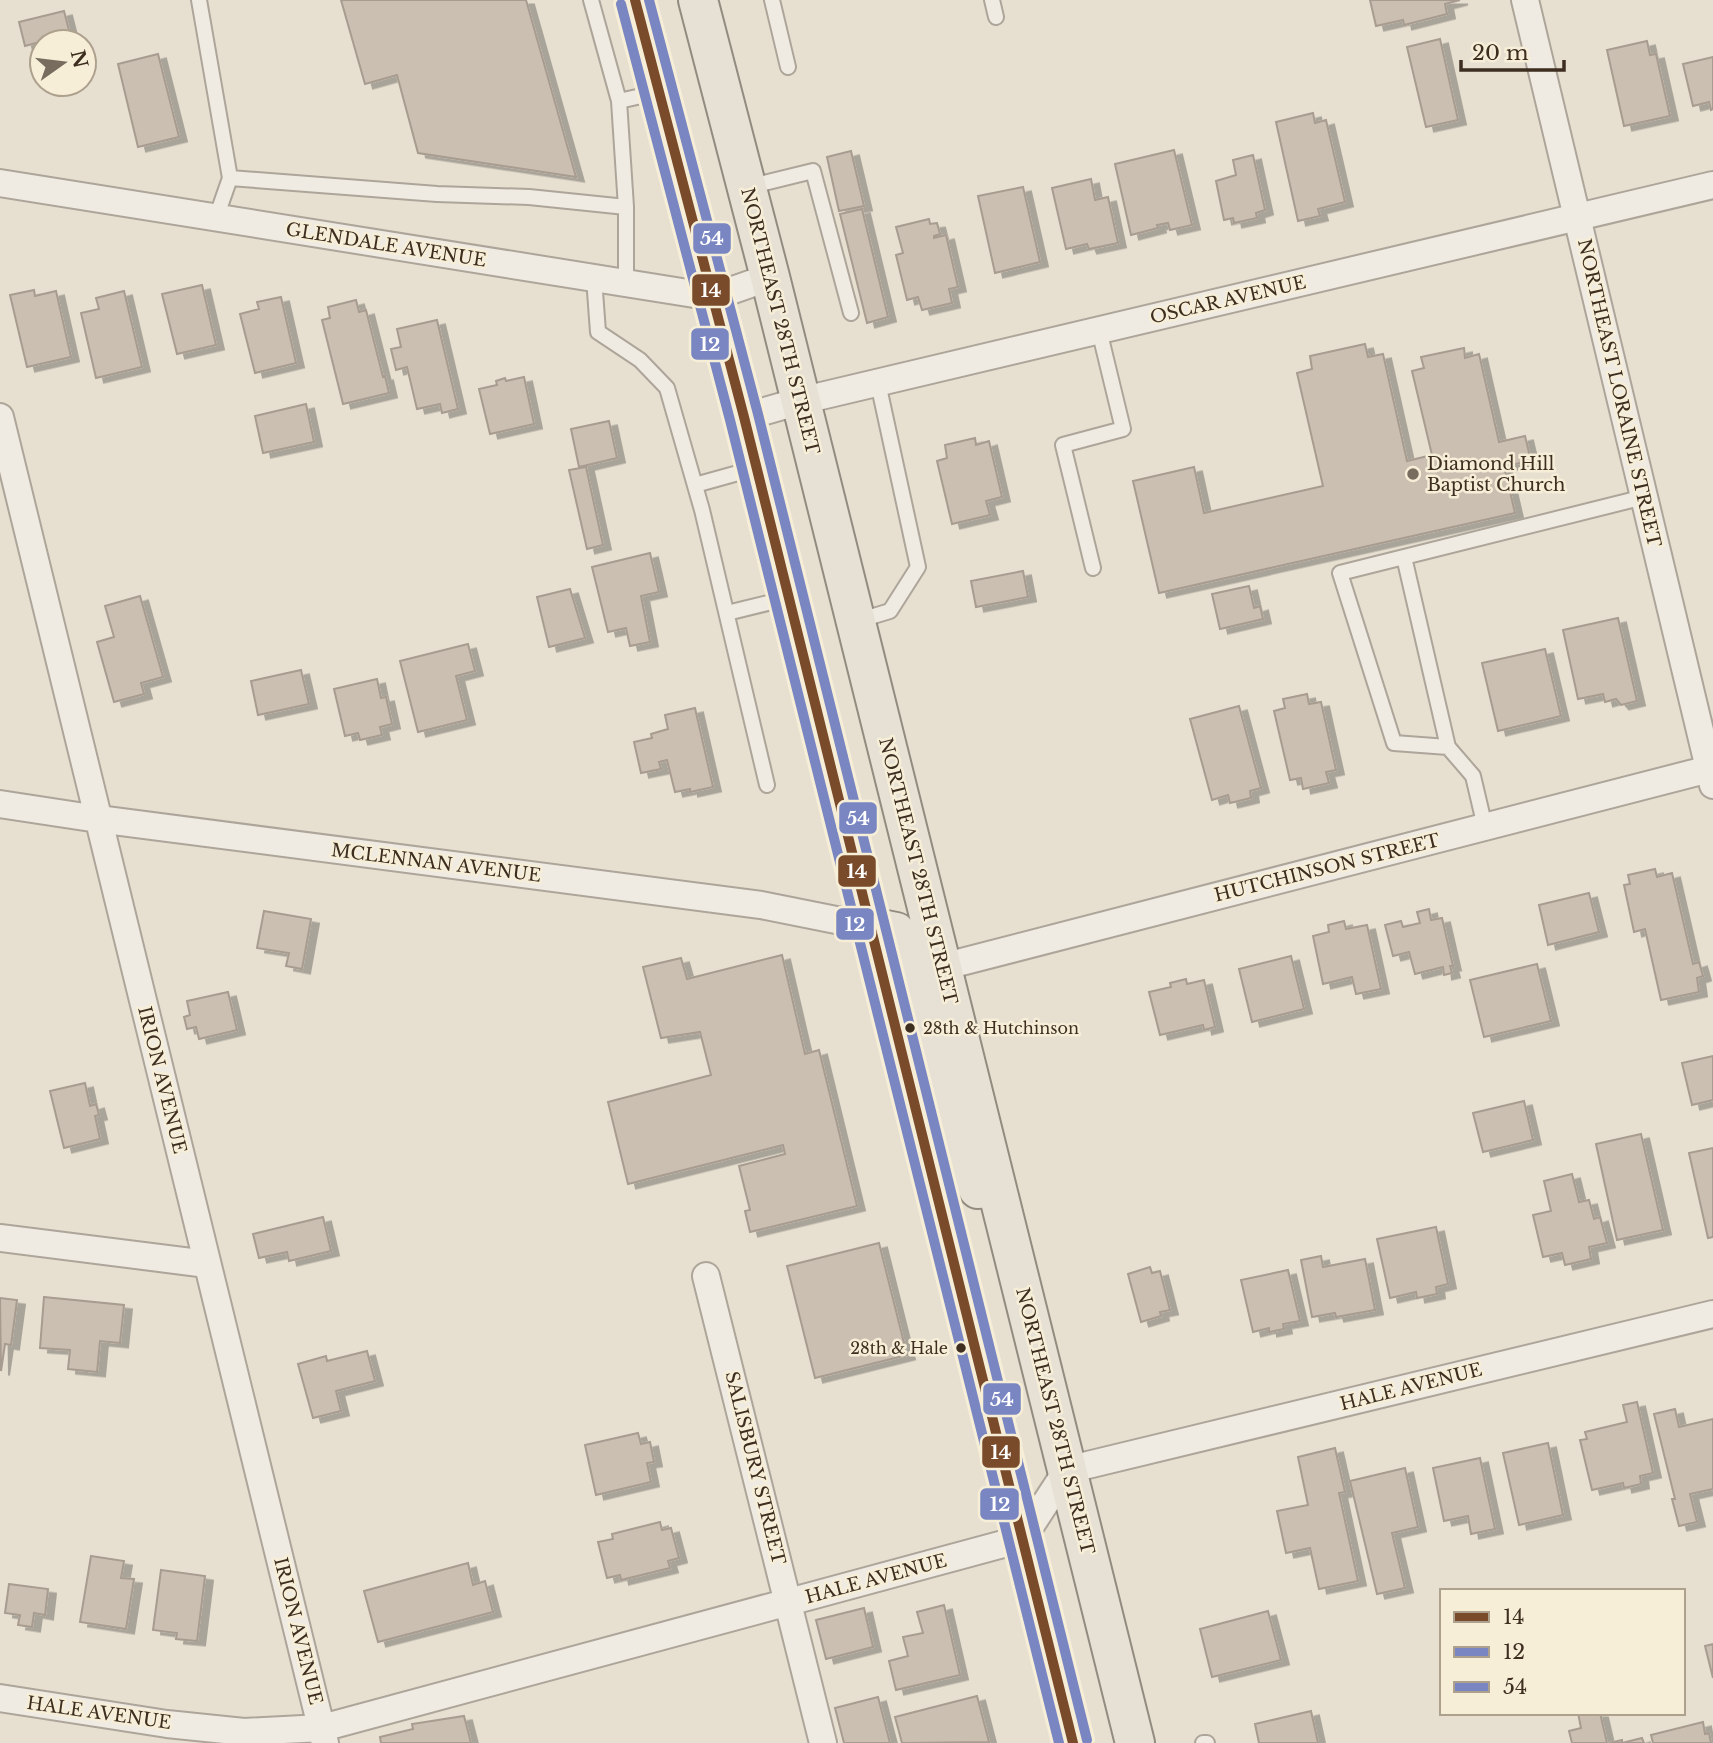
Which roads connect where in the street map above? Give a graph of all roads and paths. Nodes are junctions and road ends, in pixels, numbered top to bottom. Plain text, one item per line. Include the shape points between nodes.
1 (199, 0) edge
2 (591, 0) edge
3 (635, 0) edge
4 (698, 0) edge
5 (772, 0) edge
6 (992, 0) edge
7 (1525, 0) edge
8 (996, 17) dead end
9 (788, 67) dead end
10 (659, 92) junction
11 (620, 101) junction
12 (230, 178) junction
13 (0, 184) edge
14 (1713, 185) edge
15 (747, 187) junction
16 (626, 207) junction
17 (1577, 217) junction
18 (216, 218) junction
19 (769, 277) junction
20 (594, 278) junction
21 (626, 284) junction
22 (713, 297) junction
23 (851, 313) dead end
24 (1099, 330) junction
25 (878, 383) junction
26 (800, 401) junction
27 (0, 417) edge
28 (744, 417) junction
29 (757, 468) junction
30 (695, 485) junction
31 (1644, 498) junction
32 (1404, 557) junction
33 (1093, 568) dead end
34 (790, 598) junction
35 (727, 614) junction
36 (855, 621) junction
37 (1448, 747) junction
38 (1712, 774) edge
39 (767, 785) dead end
40 (0, 804) edge
41 (98, 819) junction
42 (1485, 827) junction
43 (871, 926) junction
44 (942, 967) junction
45 (0, 1238) edge
46 (207, 1264) junction
47 (706, 1276) dead end
48 (1021, 1287) junction
49 (1713, 1314) edge
50 (1067, 1469) junction
51 (1022, 1539) junction
52 (789, 1603) junction
53 (0, 1698) edge
54 (323, 1736) edge
55 (823, 1743) edge
56 (1073, 1743) edge
57 (1135, 1743) edge

1 - 12 lane
2 - 11 lane
3 - 10 main road
4 - 15 main road, NORTHEAST 28TH STREET
5 - 9 lane
6 - 8 lane
7 - 17 street, NORTHEAST LORAINE STREET
10 - 11 lane
10 - 22 main road
11 - 16 lane
12 - 16 lane
12 - 18 lane
13 - 18 street, GLENDALE AVENUE
14 - 17 street, OSCAR AVENUE
15 - 19 main road, NORTHEAST 28TH STREET
15 - 23 lane via 813,171
16 - 21 lane
17 - 24 street, OSCAR AVENUE
17 - 31 street, NORTHEAST LORAINE STREET
18 - 20 street, GLENDALE AVENUE
19 - 22 street, GLENDALE AVENUE
19 - 26 main road, NORTHEAST 28TH STREET
20 - 21 street, GLENDALE AVENUE
20 - 30 lane via 598,332 640,360 667,388
21 - 22 street, GLENDALE AVENUE
22 - 28 main road
24 - 25 street, OSCAR AVENUE
24 - 33 lane via 1123,429 1063,445
25 - 26 street, OSCAR AVENUE
25 - 36 lane via 918,567 890,611
26 - 28 street, OSCAR AVENUE
26 - 36 main road, NORTHEAST 28TH STREET
27 - 41 street, IRION AVENUE
28 - 29 main road
29 - 30 lane
29 - 34 main road
30 - 35 lane
31 - 32 lane
31 - 38 street, NORTHEAST LORAINE STREET
32 - 37 lane
32 - 37 lane via 1340,573 1394,743
34 - 35 lane
34 - 43 main road
35 - 39 lane
36 - 44 main road, NORTHEAST 28TH STREET
37 - 42 lane via 1473,776
38 - 42 street, HUTCHINSON STREET
40 - 41 street, MCLENNAN AVENUE
41 - 43 street, MCLENNAN AVENUE via 761,905
41 - 46 street, IRION AVENUE
42 - 44 street, HUTCHINSON STREET
43 - 48 main road via 896,932 909,950 954,1133
43 - 51 main road
44 - 48 main road, NORTHEAST 28TH STREET
45 - 46 street
46 - 54 street, IRION AVENUE
47 - 52 street, SALISBURY STREET
48 - 50 main road, NORTHEAST 28TH STREET
49 - 50 street, HALE AVENUE
50 - 51 street
50 - 57 main road, NORTHEAST 28TH STREET
51 - 52 street, HALE AVENUE
51 - 56 main road
52 - 54 street, HALE AVENUE
52 - 55 street, SALISBURY STREET
53 - 54 street, HALE AVENUE via 167,1724

